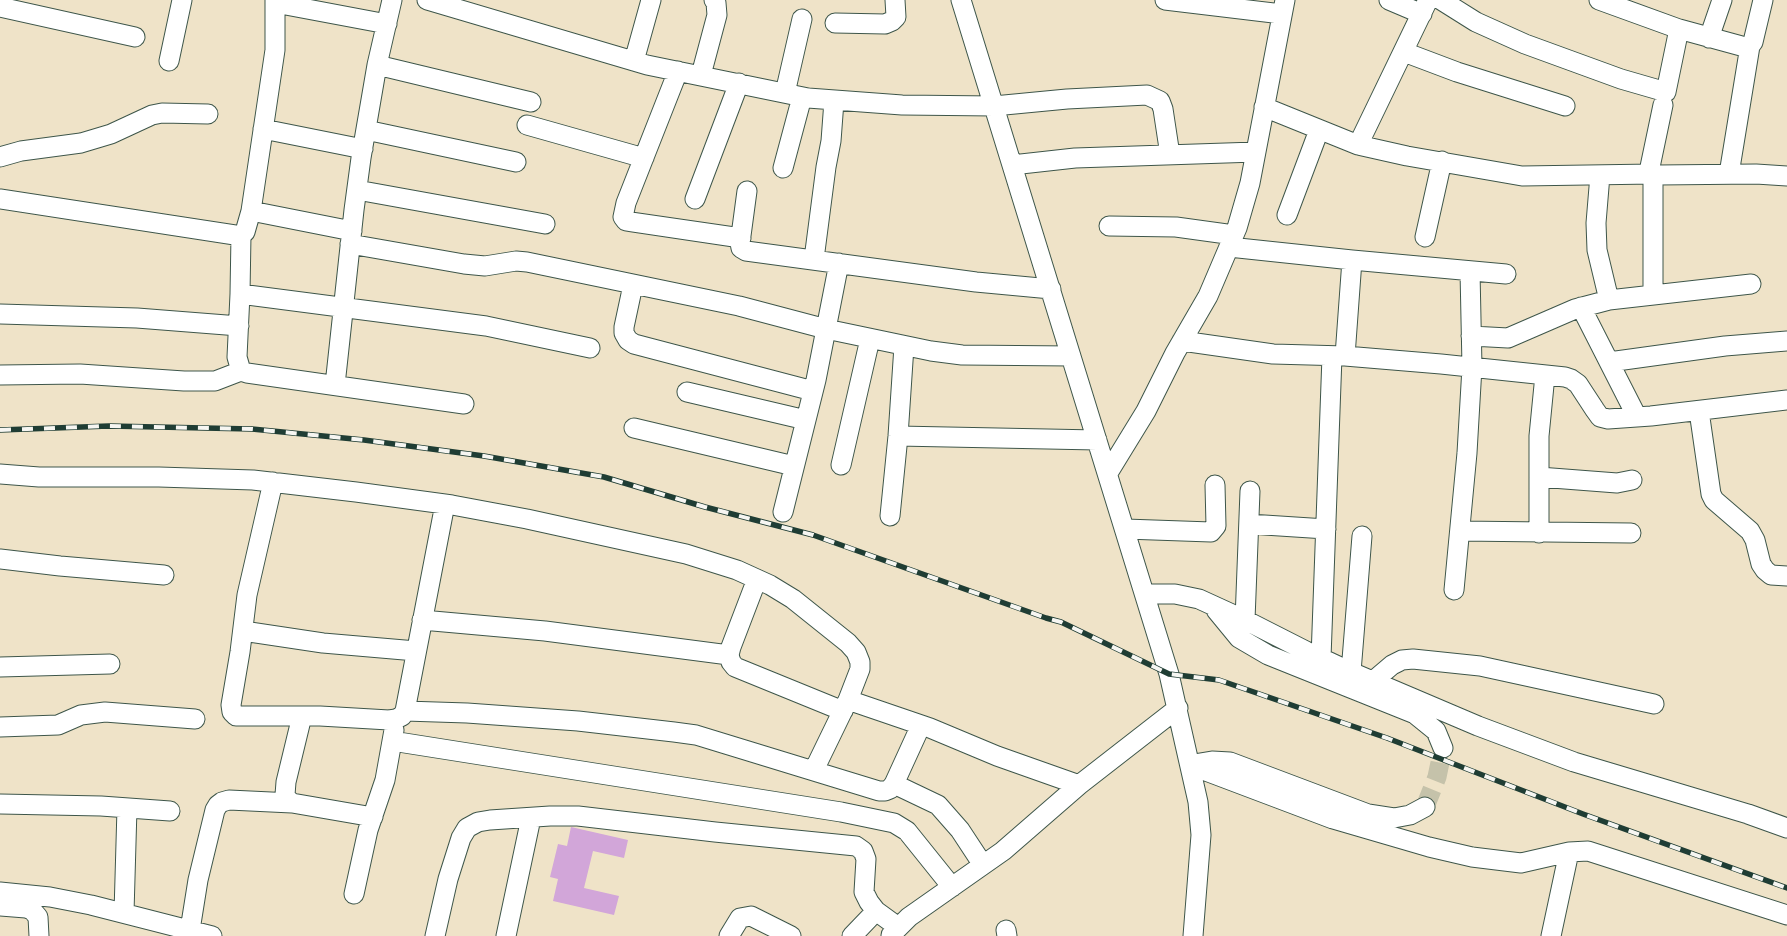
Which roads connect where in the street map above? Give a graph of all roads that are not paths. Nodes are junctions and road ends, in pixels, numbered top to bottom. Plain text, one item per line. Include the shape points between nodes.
1 (182, 0) edge
2 (392, 0) edge
3 (426, 0) edge
4 (651, 0) edge
5 (714, 0) edge
6 (895, 0) edge
7 (961, 0) edge
8 (1165, 0) edge
9 (1389, 0) edge
10 (1441, 0) edge
11 (1599, 0) edge
12 (1722, 0) edge
13 (1763, 0) edge
14 (275, 2) edge
15 (0, 7) edge
16 (1283, 7) edge
17 (1425, 7) edge
18 (802, 19) dead end
19 (835, 23) dead end
20 (387, 24) junction
21 (1679, 30) junction
22 (135, 37) dead end
23 (1709, 38) junction
24 (1750, 46) junction
25 (1404, 52) junction
26 (169, 60) dead end
27 (634, 61) junction
28 (378, 65) junction
29 (678, 70) junction
30 (701, 75) junction
31 (739, 83) junction
32 (794, 95) junction
33 (834, 101) junction
34 (531, 102) dead end
35 (1663, 105) dead end
36 (994, 106) junction
37 (1565, 106) dead end
38 (1264, 107) junction
39 (208, 114) dead end
40 (527, 125) dead end
41 (263, 129) junction
42 (366, 130) junction
43 (1319, 130) junction
44 (1358, 145) junction
45 (363, 149) junction
46 (1256, 152) junction
47 (1170, 155) junction
48 (0, 157) edge
49 (644, 158) junction
50 (516, 162) dead end
51 (1442, 162) junction
52 (1012, 165) junction
53 (783, 168) dead end
54 (1653, 174) junction
55 (1729, 174) junction
56 (1600, 175) junction
57 (1787, 176) edge
58 (357, 190) junction
59 (748, 191) dead end
60 (0, 199) edge
61 (695, 199) dead end
62 (250, 211) junction
63 (1287, 215) dead end
64 (545, 224) dead end
65 (1109, 226) dead end
66 (241, 235) junction
67 (351, 237) junction
68 (1425, 237) dead end
69 (741, 238) junction
70 (1232, 241) junction
71 (814, 259) junction
72 (1352, 260) junction
73 (839, 263) junction
74 (1470, 270) junction
75 (1506, 274) dead end
76 (1751, 284) dead end
77 (633, 285) junction
78 (1051, 289) junction
79 (240, 294) junction
80 (1653, 295) junction
81 (1610, 300) junction
82 (343, 307) junction
83 (1581, 307) junction
84 (0, 314) edge
85 (239, 326) junction
86 (826, 329) junction
87 (1471, 336) junction
88 (870, 339) junction
89 (1182, 341) junction
90 (1787, 341) edge
91 (904, 346) junction
92 (590, 348) dead end
93 (1072, 356) junction
94 (1339, 356) junction
95 (1609, 362) junction
96 (1472, 367) junction
97 (241, 370) junction
98 (0, 375) edge
99 (1545, 375) junction
100 (335, 385) junction
101 (813, 391) junction
102 (688, 392) dead end
103 (1787, 400) edge
104 (464, 404) dead end
105 (1699, 410) junction
106 (1637, 417) junction
107 (806, 420) junction
108 (634, 428) dead end
109 (898, 436) junction
110 (1097, 440) junction
111 (841, 464) dead end
112 (794, 466) junction
113 (1108, 473) junction
114 (0, 474) edge
115 (1539, 477) junction
116 (1632, 480) dead end
117 (273, 482) junction
118 (1215, 485) dead end
119 (1250, 491) dead end
120 (444, 504) junction
121 (782, 512) dead end
122 (890, 516) dead end
123 (1249, 524) junction
124 (1326, 529) junction
125 (1125, 530) junction
126 (1460, 531) junction
127 (1540, 532) junction
128 (1631, 533) dead end
129 (1362, 536) dead end
130 (0, 559) edge
131 (164, 576) dead end
132 (1787, 576) edge
133 (757, 579) junction
134 (1454, 590) dead end
135 (1145, 594) junction
136 (1214, 607) junction
137 (422, 620) junction
138 (1245, 620) junction
139 (243, 631) junction
140 (416, 651) junction
141 (729, 655) junction
142 (1321, 658) junction
143 (110, 664) dead end
144 (0, 667) edge
145 (1351, 672) junction
146 (1372, 682) junction
147 (1654, 704) dead end
148 (845, 705) junction
149 (1178, 708) junction
150 (400, 715) junction
151 (302, 716) junction
152 (195, 719) dead end
153 (921, 725) junction
154 (0, 727) edge
155 (392, 741) junction
156 (1443, 748) tunnel mouth
157 (1190, 765) junction
158 (814, 770) junction
159 (894, 784) junction
160 (1079, 785) junction
161 (292, 803) junction
162 (0, 804) edge
163 (1425, 806) tunnel mouth
164 (127, 808) junction
165 (170, 811) dead end
166 (373, 817) junction
167 (531, 818) junction
168 (1787, 828) edge
169 (1569, 852) junction
170 (983, 865) junction
171 (952, 887) junction
172 (0, 892) edge
173 (354, 894) dead end
174 (0, 906) edge
175 (876, 911) junction
176 (124, 913) junction
177 (1787, 915) edge
178 (190, 930) junction
179 (894, 932) edge
180 (39, 936) edge
181 (212, 936) edge
182 (435, 936) edge
183 (506, 936) edge
184 (729, 936) edge
185 (791, 936) edge
186 (852, 936) edge
187 (1192, 936) edge
188 (1551, 936) edge

1 - 26 street
2 - 20 street
3 - 27 street
4 - 27 street
5 - 30 street via 717,14
6 - 19 street via 896,17 892,21 884,24
7 - 36 street
8 - 16 street
9 - 17 street
10 - 21 street via 1476,22 1526,44 1666,92
11 - 21 street
12 - 23 street
13 - 24 street via 1754,42
14 - 20 street
14 - 41 street via 275,50
15 - 22 street
16 - 38 street
17 - 25 street
18 - 32 street
20 - 28 street
21 - 23 street
23 - 24 street
24 - 55 street
25 - 37 street
25 - 44 street
27 - 29 street
28 - 34 street
28 - 42 street
29 - 30 street
29 - 49 street
30 - 31 street
31 - 32 street
31 - 61 street
32 - 33 street
32 - 53 street
33 - 36 street
33 - 71 street
35 - 54 street via 1650,167
36 - 47 street via 1147,95 1160,101
36 - 52 street
38 - 43 street
38 - 46 street
39 - 48 street via 162,113 81,144 21,151
40 - 49 street
41 - 45 street
41 - 62 street
42 - 45 street
42 - 50 street
43 - 44 street
43 - 63 street
44 - 51 street
45 - 58 street
46 - 47 street
46 - 70 street
47 - 52 street via 1075,158
49 - 69 street via 623,211 626,221
51 - 56 street via 1522,176
51 - 68 street
52 - 78 street
54 - 55 street
54 - 56 street
54 - 80 street
55 - 57 street
56 - 81 street via 1596,223 1598,250
58 - 64 street
58 - 67 street
59 - 69 street
60 - 66 street
62 - 66 street via 247,228
62 - 67 street
65 - 70 street via 1183,228
66 - 79 street
67 - 77 street via 471,265 527,262
67 - 82 street
69 - 71 street via 741,248 746,251
70 - 72 street
70 - 89 street via 1208,296
71 - 73 street
72 - 74 street
72 - 94 street
73 - 78 street
73 - 86 street
74 - 75 street
74 - 87 street
76 - 80 street
77 - 86 street via 739,306
77 - 101 street via 624,334 634,344
78 - 93 street
79 - 82 street
79 - 85 street
80 - 81 street
81 - 83 street
82 - 92 street via 486,326
82 - 100 street
83 - 87 street via 1508,338
83 - 95 street
84 - 85 street via 137,318
85 - 97 street via 237,357
86 - 88 street
86 - 101 street
87 - 96 street
88 - 91 street
88 - 111 street
89 - 94 street via 1273,354
89 - 113 street via 1146,411
90 - 95 street
91 - 93 street via 962,355
91 - 109 street
93 - 110 street
94 - 96 street
94 - 124 street
95 - 106 street
96 - 99 street
96 - 126 street
97 - 98 street via 214,381 80,374
97 - 100 street
99 - 106 street via 1571,379 1578,384 1600,417
99 - 115 street
100 - 104 street
101 - 107 street
102 - 107 street
103 - 105 street
105 - 106 street
105 - 132 street via 1714,500 1750,531 1765,570 1771,575
107 - 112 street
108 - 112 street
109 - 110 street
109 - 122 street
110 - 113 street
112 - 121 street
113 - 125 street
114 - 117 street
115 - 116 street via 1617,483
115 - 127 street
117 - 120 street
117 - 139 street via 247,594
118 - 125 street via 1216,526 1211,532
119 - 123 street
120 - 133 street via 686,554
120 - 137 street
123 - 124 street
123 - 138 street
124 - 142 street
125 - 135 street
126 - 127 street
126 - 134 street
127 - 128 street
129 - 145 street
130 - 131 street
133 - 141 street
133 - 148 street via 793,599 856,652 860,669
135 - 136 street via 1175,594 1199,599
135 - 149 street
136 - 138 street
136 - 156 street via 1239,638 1268,655 1416,714 1436,731
137 - 140 street
137 - 141 street via 545,631
138 - 142 street
139 - 140 street via 324,643
139 - 151 street via 230,705 232,712 236,716
140 - 150 street
141 - 148 street via 736,667
142 - 145 street
143 - 144 street
145 - 146 street
146 - 147 street via 1392,665 1414,659 1480,666
146 - 168 street via 1574,762
148 - 153 street
148 - 158 street
149 - 157 street
149 - 160 street
150 - 151 street
150 - 155 street
150 - 158 street via 467,713 674,732 696,735
151 - 161 street via 285,788 285,795
152 - 154 street via 105,712 81,715 58,726
153 - 159 street
153 - 160 street
155 - 166 street via 385,780
155 - 171 street via 894,823 907,831
157 - 163 street via 1230,762 1368,814 1394,818 1410,815
157 - 169 street via 1333,819 1472,857 1521,863
157 - 187 street via 1201,835
158 - 159 street via 879,790 890,789
159 - 170 street via 938,805 960,830
160 - 170 street
161 - 166 street
161 - 178 street via 229,800 218,806 198,880
162 - 164 street
164 - 165 street
164 - 176 street
166 - 173 street
167 - 175 street via 578,816 856,846 866,859 864,892
167 - 182 street via 490,820 467,828 448,879
167 - 183 street
169 - 177 street via 1588,851
169 - 188 street
170 - 171 street
171 - 179 street
172 - 176 street via 50,897
174 - 180 street via 32,910 38,917
175 - 179 street
175 - 186 street
176 - 178 street
178 - 181 street
184 - 185 street via 740,918 751,916

